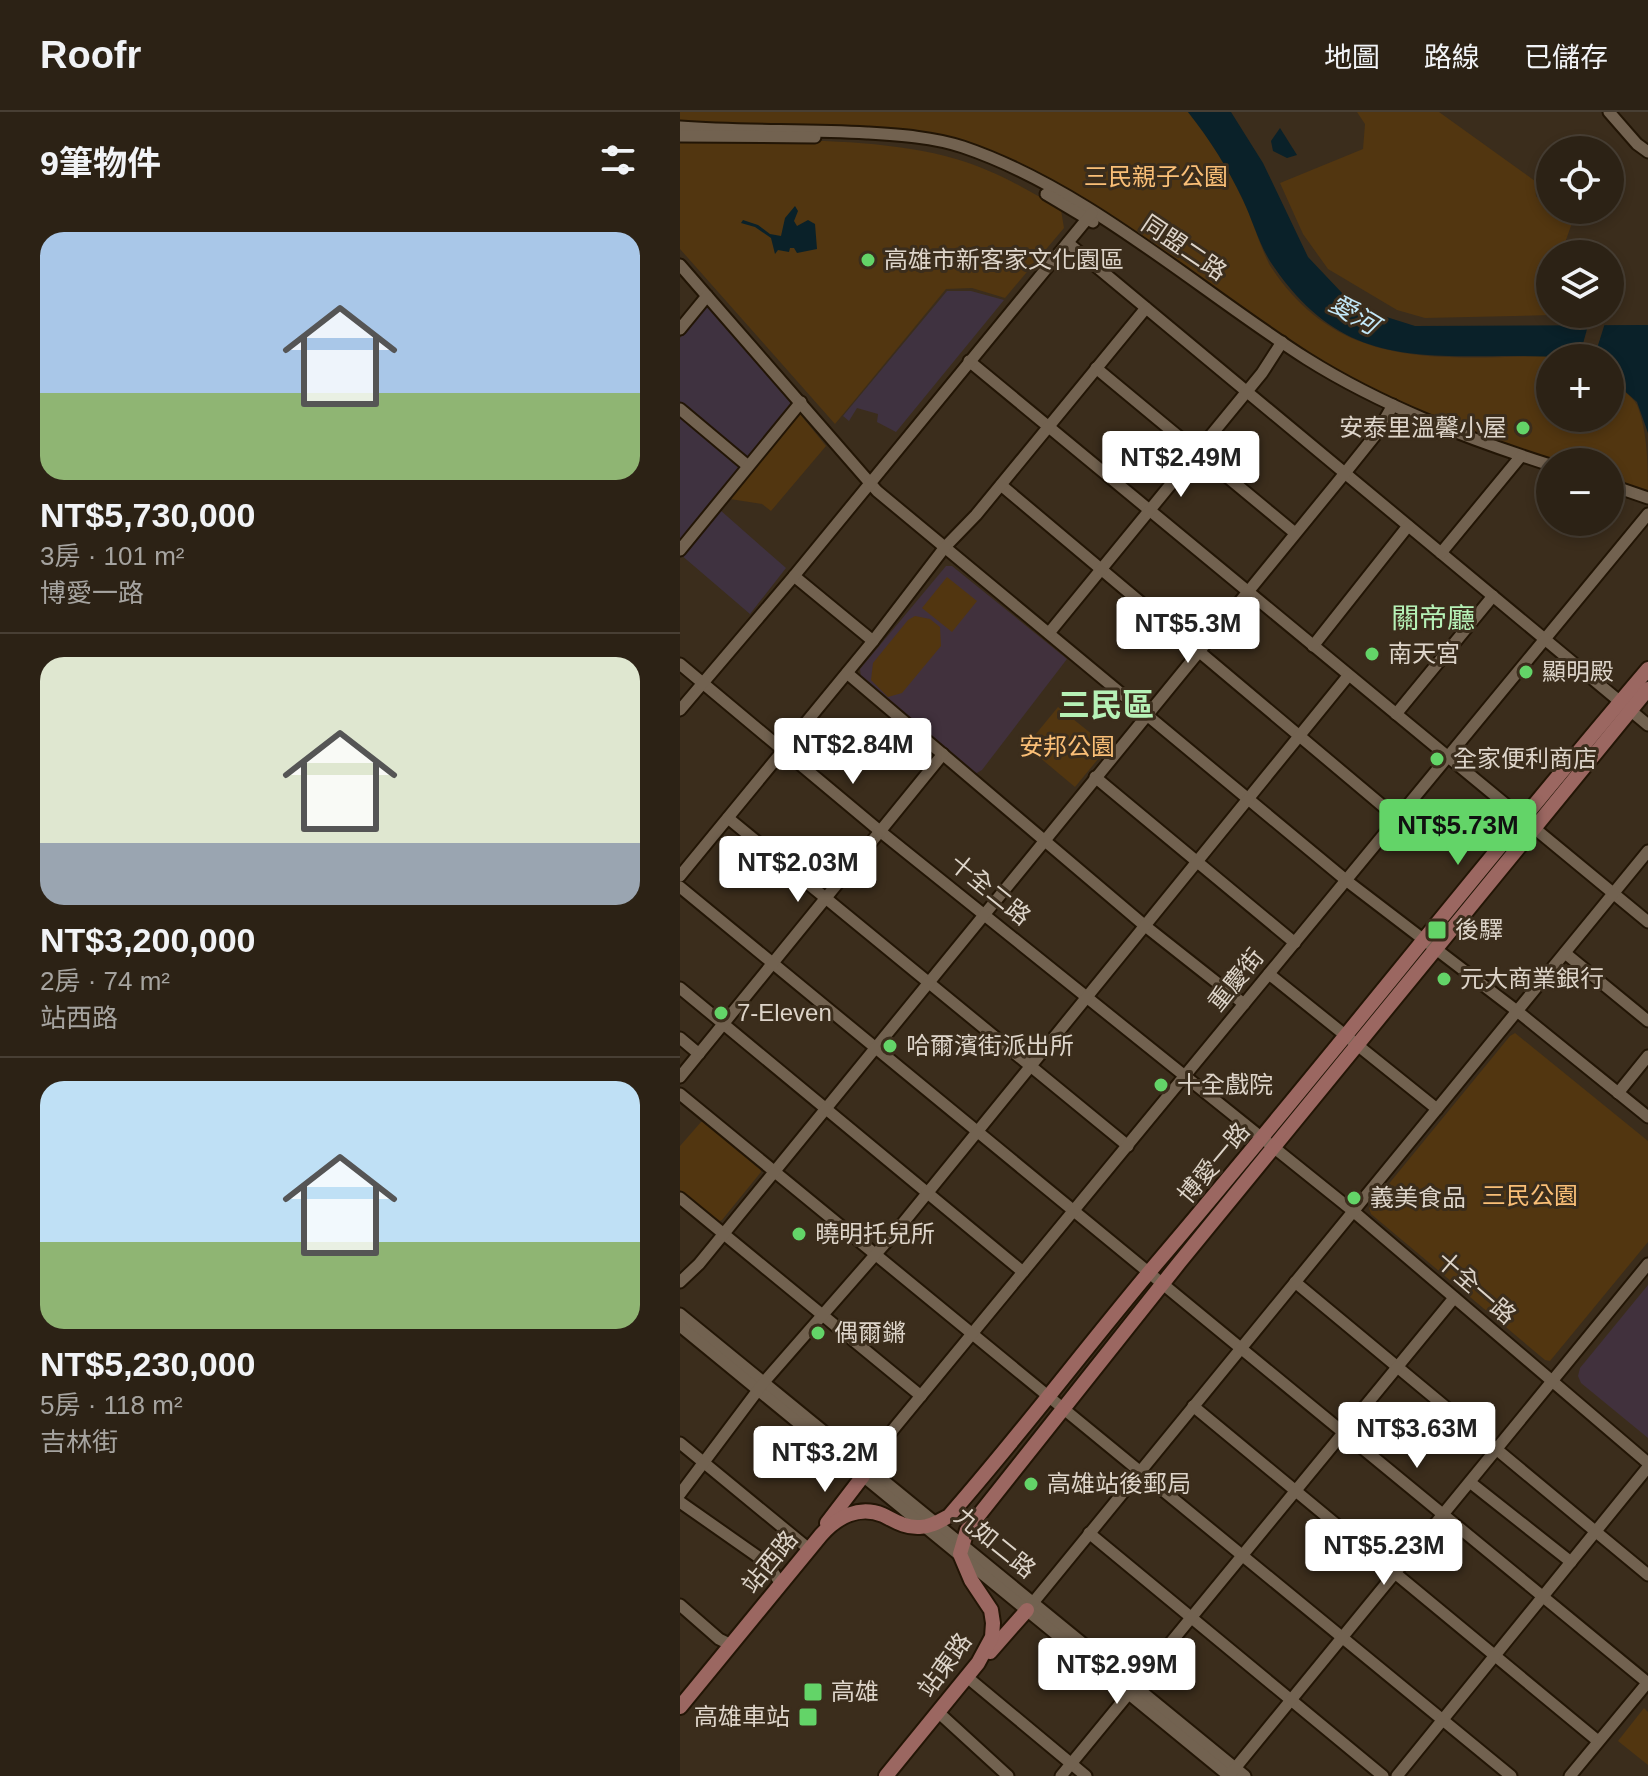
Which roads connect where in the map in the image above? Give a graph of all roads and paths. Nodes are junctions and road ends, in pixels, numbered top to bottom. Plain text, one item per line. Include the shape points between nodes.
1 (1609, 112) edge
2 (680, 127) edge
3 (680, 136) edge
4 (1648, 152) edge
5 (1090, 215) junction
6 (1068, 243) junction
7 (680, 265) edge
8 (707, 296) junction
9 (1146, 308) junction
10 (680, 329) edge
11 (1280, 345) junction
12 (969, 361) junction
13 (1096, 368) junction
14 (1247, 391) junction
15 (801, 402) junction
16 (680, 409) edge
17 (1391, 409) junction
18 (1048, 427) junction
19 (1196, 453) junction
20 (1519, 458) junction
21 (1536, 462) edge
22 (748, 466) junction
23 (1536, 466) edge
24 (1345, 473) junction
25 (869, 484) junction
26 (1001, 485) junction
27 (1624, 490) edge
28 (1624, 498) edge
29 (1648, 498) edge
30 (1648, 506) edge
31 (1149, 510) junction
32 (1648, 514) edge
33 (1408, 526) junction
34 (1295, 533) junction
35 (945, 547) junction
36 (680, 550) edge
37 (1441, 553) junction
38 (1101, 569) junction
39 (794, 576) junction
40 (1247, 591) junction
41 (1493, 596) junction
42 (1049, 633) junction
43 (1545, 639) junction
44 (873, 641) junction
45 (1313, 646) junction
46 (1198, 651) junction
47 (680, 664) edge
48 (1648, 669) edge
49 (847, 673) junction
50 (1348, 676) junction
51 (703, 682) junction
52 (1648, 689) edge
53 (1625, 706) junction
54 (680, 710) edge
55 (1147, 713) junction
56 (1396, 714) junction
57 (1648, 725) edge
58 (1299, 736) junction
59 (784, 751) junction
60 (943, 754) junction
61 (1448, 757) junction
62 (1095, 777) junction
63 (1248, 796) junction
64 (728, 818) junction
65 (1397, 818) junction
66 (1522, 819) junction
67 (1534, 829) junction
68 (881, 832) junction
69 (1045, 838) junction
70 (1648, 851) edge
71 (1196, 861) junction
72 (680, 876) edge
73 (1347, 881) junction
74 (680, 887) edge
75 (1613, 893) junction
76 (826, 898) junction
77 (984, 913) junction
78 (1648, 922) edge
79 (1144, 925) junction
80 (1295, 943) junction
81 (1429, 946) junction
82 (1565, 953) junction
83 (772, 964) junction
84 (1269, 974) junction
85 (928, 982) junction
86 (680, 988) edge
87 (1088, 998) junction
88 (1244, 1004) junction
89 (1517, 1011) junction
90 (1648, 1021) edge
91 (723, 1024) junction
92 (1347, 1036) junction
93 (680, 1038) edge
94 (1359, 1046) junction
95 (875, 1048) junction
96 (699, 1054) junction
97 (1648, 1056) edge
98 (1031, 1067) junction
99 (680, 1077) edge
100 (1184, 1077) junction
101 (1618, 1093) junction
102 (680, 1094) edge
103 (825, 1109) junction
104 (1437, 1109) junction
105 (1648, 1117) edge
106 (977, 1132) junction
107 (1268, 1143) junction
108 (1128, 1146) junction
109 (774, 1172) junction
110 (927, 1193) junction
111 (680, 1198) edge
112 (1353, 1211) junction
113 (1073, 1212) junction
114 (723, 1234) junction
115 (874, 1254) junction
116 (1648, 1264) edge
117 (1023, 1272) junction
118 (1149, 1273) junction
119 (680, 1282) edge
120 (1295, 1282) junction
121 (1163, 1285) junction
122 (1454, 1298) junction
123 (680, 1314) edge
124 (821, 1316) junction
125 (680, 1326) edge
126 (972, 1335) junction
127 (1240, 1348) junction
128 (1397, 1366) junction
129 (1550, 1382) junction
130 (761, 1386) junction
131 (921, 1396) junction
132 (1047, 1397) junction
133 (1193, 1406) junction
134 (1065, 1410) junction
135 (1343, 1432) junction
136 (680, 1443) edge
137 (1498, 1449) junction
138 (705, 1464) junction
139 (1648, 1465) edge
140 (864, 1470) junction
141 (1140, 1471) junction
142 (1471, 1483) junction
143 (1295, 1491) junction
144 (680, 1494) edge
145 (680, 1502) edge
146 (1444, 1515) junction
147 (931, 1525) junction
148 (1089, 1533) junction
149 (1597, 1533) junction
150 (821, 1535) junction
151 (809, 1549) junction
152 (960, 1549) junction
153 (1243, 1555) junction
154 (1571, 1562) junction
155 (1396, 1574) junction
156 (1648, 1575) edge
157 (781, 1584) junction
158 (1543, 1596) junction
159 (680, 1605) edge
160 (1030, 1606) junction
161 (1191, 1618) junction
162 (1343, 1638) junction
163 (731, 1645) junction
164 (1495, 1655) junction
165 (978, 1663) junction
166 (967, 1677) junction
167 (1648, 1682) edge
168 (1132, 1690) junction
169 (1292, 1701) junction
170 (680, 1707) edge
171 (938, 1712) junction
172 (1443, 1720) junction
173 (1598, 1741) junction
174 (1071, 1764) junction
175 (1234, 1774) edge
176 (886, 1776) edge
177 (1008, 1776) edge
178 (1061, 1776) edge
179 (1086, 1776) edge
180 (1383, 1776) edge
181 (1397, 1776) edge
182 (1511, 1776) edge
183 (1570, 1776) edge

1 - 4 street
2 - 5 street, 同盟二路 via 810,129 961,146 1022,171
3 - 5 street, 同盟二路 via 903,143 959,154
5 - 6 street
5 - 11 street, 同盟二路
6 - 9 street
6 - 12 street
7 - 8 street
8 - 10 street
8 - 15 street
9 - 13 street
9 - 14 street
11 - 14 street
11 - 17 street, 同盟二路 via 1306,367
12 - 18 street
12 - 25 street
13 - 18 street
13 - 19 street
14 - 19 street
14 - 24 street
15 - 22 street
15 - 25 street
16 - 22 street
17 - 20 street, 同盟二路
17 - 24 street
18 - 26 street
18 - 31 street
19 - 31 street
19 - 34 street
20 - 21 street, 同盟二路
20 - 23 street, 同盟二路
20 - 37 street
22 - 36 street
24 - 33 street
24 - 34 street
25 - 35 street
25 - 39 street
26 - 35 street
26 - 38 street
27 - 29 street
28 - 30 street
31 - 38 street
31 - 40 street
32 - 43 street, 重慶街
33 - 37 street
33 - 45 street
34 - 40 street
35 - 42 street
35 - 44 street
37 - 41 street
38 - 42 street
38 - 46 street
39 - 44 street
39 - 51 street
40 - 45 street
40 - 46 street
41 - 43 street
41 - 56 street
42 - 55 street
43 - 53 street
43 - 61 street, 重慶街
44 - 49 street
45 - 50 street
46 - 55 street
46 - 58 street
47 - 51 street, 十全二路
48 - 53 main road, 博愛一路
49 - 59 street
49 - 60 street
50 - 56 street
50 - 58 street
51 - 54 street
51 - 59 street, 十全二路
52 - 53 main road, 博愛一路
53 - 57 street
53 - 66 main road, 博愛一路
53 - 67 main road, 博愛一路
55 - 62 street
55 - 63 street
56 - 61 street
58 - 63 street
58 - 65 street
59 - 64 street
59 - 68 street, 十全二路
60 - 68 street
60 - 69 street
61 - 65 street, 重慶街
61 - 66 street
62 - 69 street
62 - 71 street
63 - 71 street
63 - 73 street
64 - 72 street
64 - 76 street
65 - 73 street, 重慶街
66 - 67 street
66 - 81 main road, 博愛一路
67 - 75 street
67 - 81 main road, 博愛一路
68 - 76 street
68 - 77 street, 十全二路
69 - 77 street
69 - 79 street
70 - 75 street
71 - 79 street
71 - 80 street
73 - 80 street, 重慶街
73 - 81 street
74 - 83 street
75 - 78 street
75 - 82 street
76 - 83 street
76 - 85 street
77 - 85 street
77 - 87 street, 十全二路
79 - 87 street
79 - 88 street
80 - 84 street, 重慶街
81 - 89 street
81 - 92 main road, 博愛一路
81 - 94 main road, 博愛一路
82 - 89 street
82 - 90 street
83 - 91 street
83 - 95 street
84 - 88 street, 重慶街
84 - 92 street
85 - 95 street
85 - 98 street
86 - 91 street
87 - 98 street
87 - 100 street, 十全二路
88 - 100 street, 重慶街
89 - 101 street
89 - 104 street
91 - 96 street
91 - 103 street
92 - 94 street
92 - 107 main road, 博愛一路
93 - 96 street
94 - 104 street
94 - 107 main road, 博愛一路
95 - 103 street
95 - 106 street
96 - 99 street
97 - 101 street
98 - 106 street
98 - 108 street
100 - 107 street, 十全二路
100 - 108 street, 重慶街
101 - 105 street
102 - 109 street
103 - 109 street
103 - 110 street
104 - 112 street
106 - 110 street
106 - 113 street
107 - 112 street, 十全一路
107 - 118 main road, 博愛一路
107 - 121 main road, 博愛一路
108 - 113 street, 重慶街
109 - 114 street
109 - 115 street
110 - 115 street
110 - 117 street
111 - 114 street
112 - 120 street
112 - 122 street, 十全一路
113 - 117 street, 重慶街
113 - 118 street
114 - 119 street
114 - 124 street
115 - 124 street
115 - 126 street
116 - 129 street
117 - 126 street, 重慶街
118 - 121 street
118 - 132 main road, 博愛一路
120 - 127 street
120 - 128 street
121 - 127 street
121 - 134 main road, 博愛一路
122 - 128 street
122 - 129 street, 十全一路
123 - 130 street, 九如二路
124 - 130 street
124 - 131 street
125 - 130 street, 九如二路
126 - 131 street, 重慶街
126 - 132 street
127 - 133 street
127 - 135 street
128 - 135 street
128 - 137 street
129 - 137 street
129 - 139 street, 十全一路
130 - 138 street
130 - 140 street, 九如二路
131 - 140 street, 重慶街
132 - 134 street
132 - 147 main road, 博愛一路 via 952,1512
133 - 141 street
133 - 143 street
134 - 141 street
134 - 152 main road, 博愛一路 via 970,1527
135 - 143 street
135 - 146 street
136 - 138 street
137 - 142 street
137 - 149 street
138 - 144 street
138 - 151 street
139 - 149 street
140 - 147 street, 九如二路
140 - 150 main road
141 - 148 street
141 - 153 street
142 - 146 street
142 - 154 street
143 - 153 street
143 - 155 street
145 - 157 street via 767,1563
146 - 155 street
146 - 158 street
147 - 150 main road, 站西路 via 908,1526 863,1511 843,1516
147 - 152 street, 九如二路
148 - 160 street
148 - 161 street
149 - 154 street
149 - 156 street
150 - 151 main road, 站西路
151 - 157 main road, 站西路
152 - 160 street, 九如二路
152 - 165 main road, 站東路 via 993,1617 992,1637
153 - 161 street
153 - 162 street
154 - 158 street
155 - 162 street
155 - 164 street
157 - 163 main road, 站西路
158 - 164 street
158 - 167 street
159 - 163 street
160 - 165 main road
160 - 168 street, 九如二路
161 - 168 street
161 - 169 street
162 - 169 street
162 - 172 street
163 - 170 main road, 站西路
164 - 172 street
164 - 173 street
165 - 166 main road, 站東路
166 - 171 main road, 站東路
166 - 174 street
167 - 173 street
168 - 174 street
168 - 175 street, 九如二路
169 - 175 street
169 - 180 street
171 - 176 main road, 站東路
171 - 177 street
172 - 181 street
172 - 182 street
173 - 183 street
174 - 178 street
174 - 179 street

